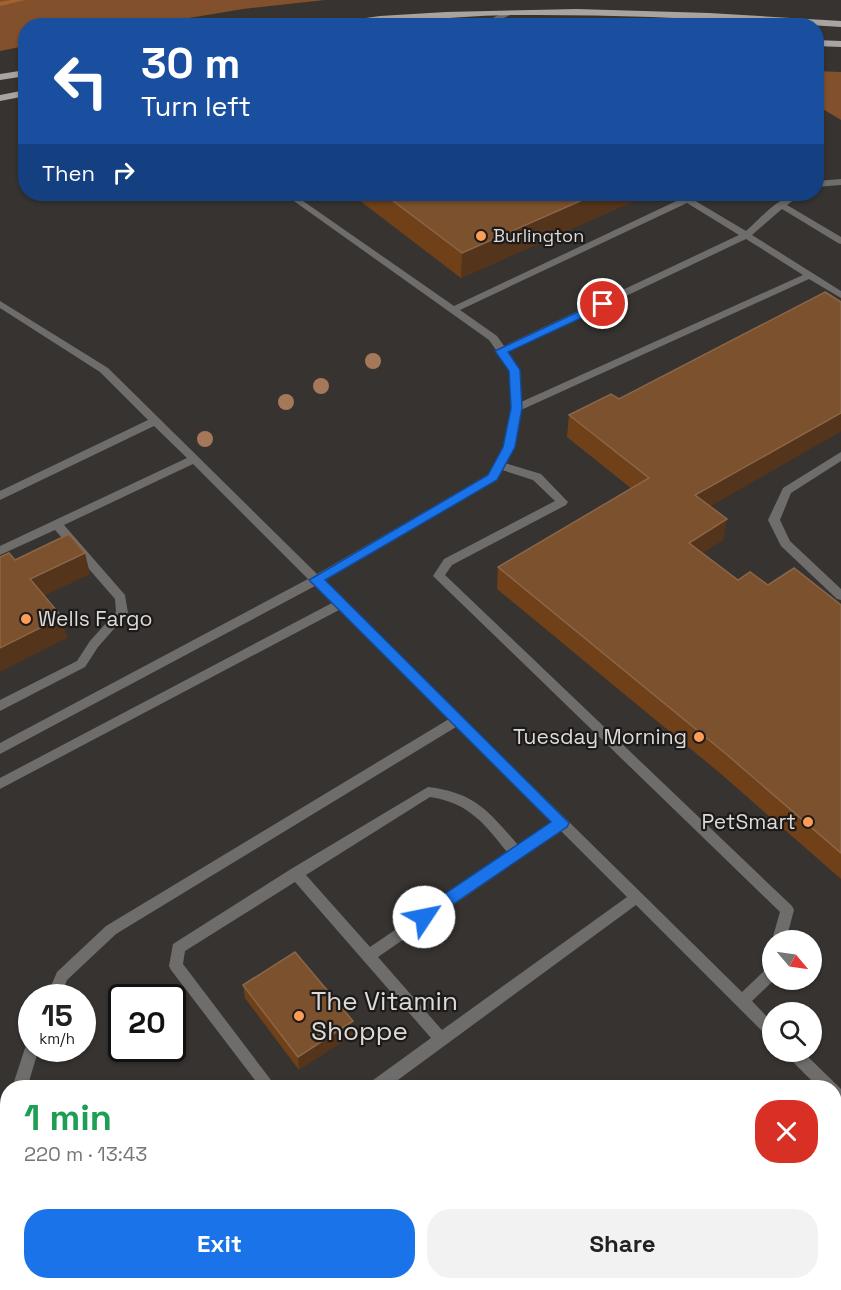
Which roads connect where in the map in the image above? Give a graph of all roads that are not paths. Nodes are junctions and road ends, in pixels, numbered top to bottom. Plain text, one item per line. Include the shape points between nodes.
1 (510, 13) junction
2 (394, 16) junction
3 (378, 18) edge
4 (403, 18) edge
5 (498, 18) edge
6 (715, 18) edge
7 (824, 23) edge
8 (841, 24) edge
9 (824, 43) edge
10 (841, 44) edge
11 (18, 74) edge
12 (0, 77) edge
13 (18, 95) edge
14 (0, 98) edge
15 (841, 182) edge
16 (824, 183) edge
17 (298, 201) edge
18 (683, 201) edge
19 (690, 201) edge
20 (787, 201) edge
21 (781, 205) junction
22 (747, 235) junction
23 (841, 241) edge
24 (810, 276) junction
25 (841, 295) edge
26 (0, 304) edge
27 (453, 310) junction
28 (501, 351) junction
29 (516, 408) junction
30 (155, 421) junction
31 (841, 456) edge
32 (194, 459) junction
33 (499, 465) junction
34 (0, 496) edge
35 (56, 524) junction
36 (8, 550) edge
37 (316, 580) junction
38 (841, 596) edge
39 (340, 604) junction
40 (0, 706) edge
41 (457, 720) junction
42 (0, 749) edge
43 (0, 784) edge
44 (562, 823) junction
45 (517, 853) junction
46 (296, 873) junction
47 (637, 897) junction
48 (782, 930) edge
49 (368, 956) junction
50 (762, 982) edge
51 (59, 984) edge
52 (742, 1001) junction
53 (762, 1021) edge
54 (441, 1039) junction
55 (27, 1062) edge
56 (803, 1062) edge
57 (21, 1080) edge
58 (264, 1080) edge
59 (385, 1080) edge
60 (822, 1080) edge

1 - 2 main road
1 - 5 lane
1 - 6 main road via 569,11
2 - 3 main road
2 - 4 lane
7 - 8 main road
9 - 10 main road
11 - 12 main road
13 - 14 main road
15 - 16 lane
17 - 27 lane
18 - 27 lane
19 - 22 lane
20 - 21 lane
21 - 22 lane
21 - 23 lane
22 - 24 lane
22 - 28 lane
24 - 25 lane
24 - 29 lane
26 - 30 lane via 104,370
27 - 28 lane via 493,338
28 - 29 lane via 515,370
29 - 33 lane via 509,447
30 - 32 lane
30 - 34 lane
31 - 38 lane via 787,490 774,520 784,543
32 - 35 lane
32 - 37 lane
33 - 37 lane via 492,477
33 - 48 lane via 537,477 562,502 448,562 439,576 787,910
35 - 36 lane
35 - 40 lane via 121,598 122,613 81,664
37 - 39 lane
37 - 42 lane
39 - 41 lane
39 - 43 lane
41 - 44 lane
41 - 51 lane via 111,930 62,976
44 - 45 lane
44 - 47 lane
45 - 46 lane via 475,806 451,794 428,792
45 - 49 lane
46 - 49 lane
46 - 58 lane via 178,948 176,966
47 - 52 lane
47 - 54 lane
49 - 54 lane
50 - 52 lane
52 - 53 lane
54 - 59 lane
55 - 57 lane
56 - 60 lane

